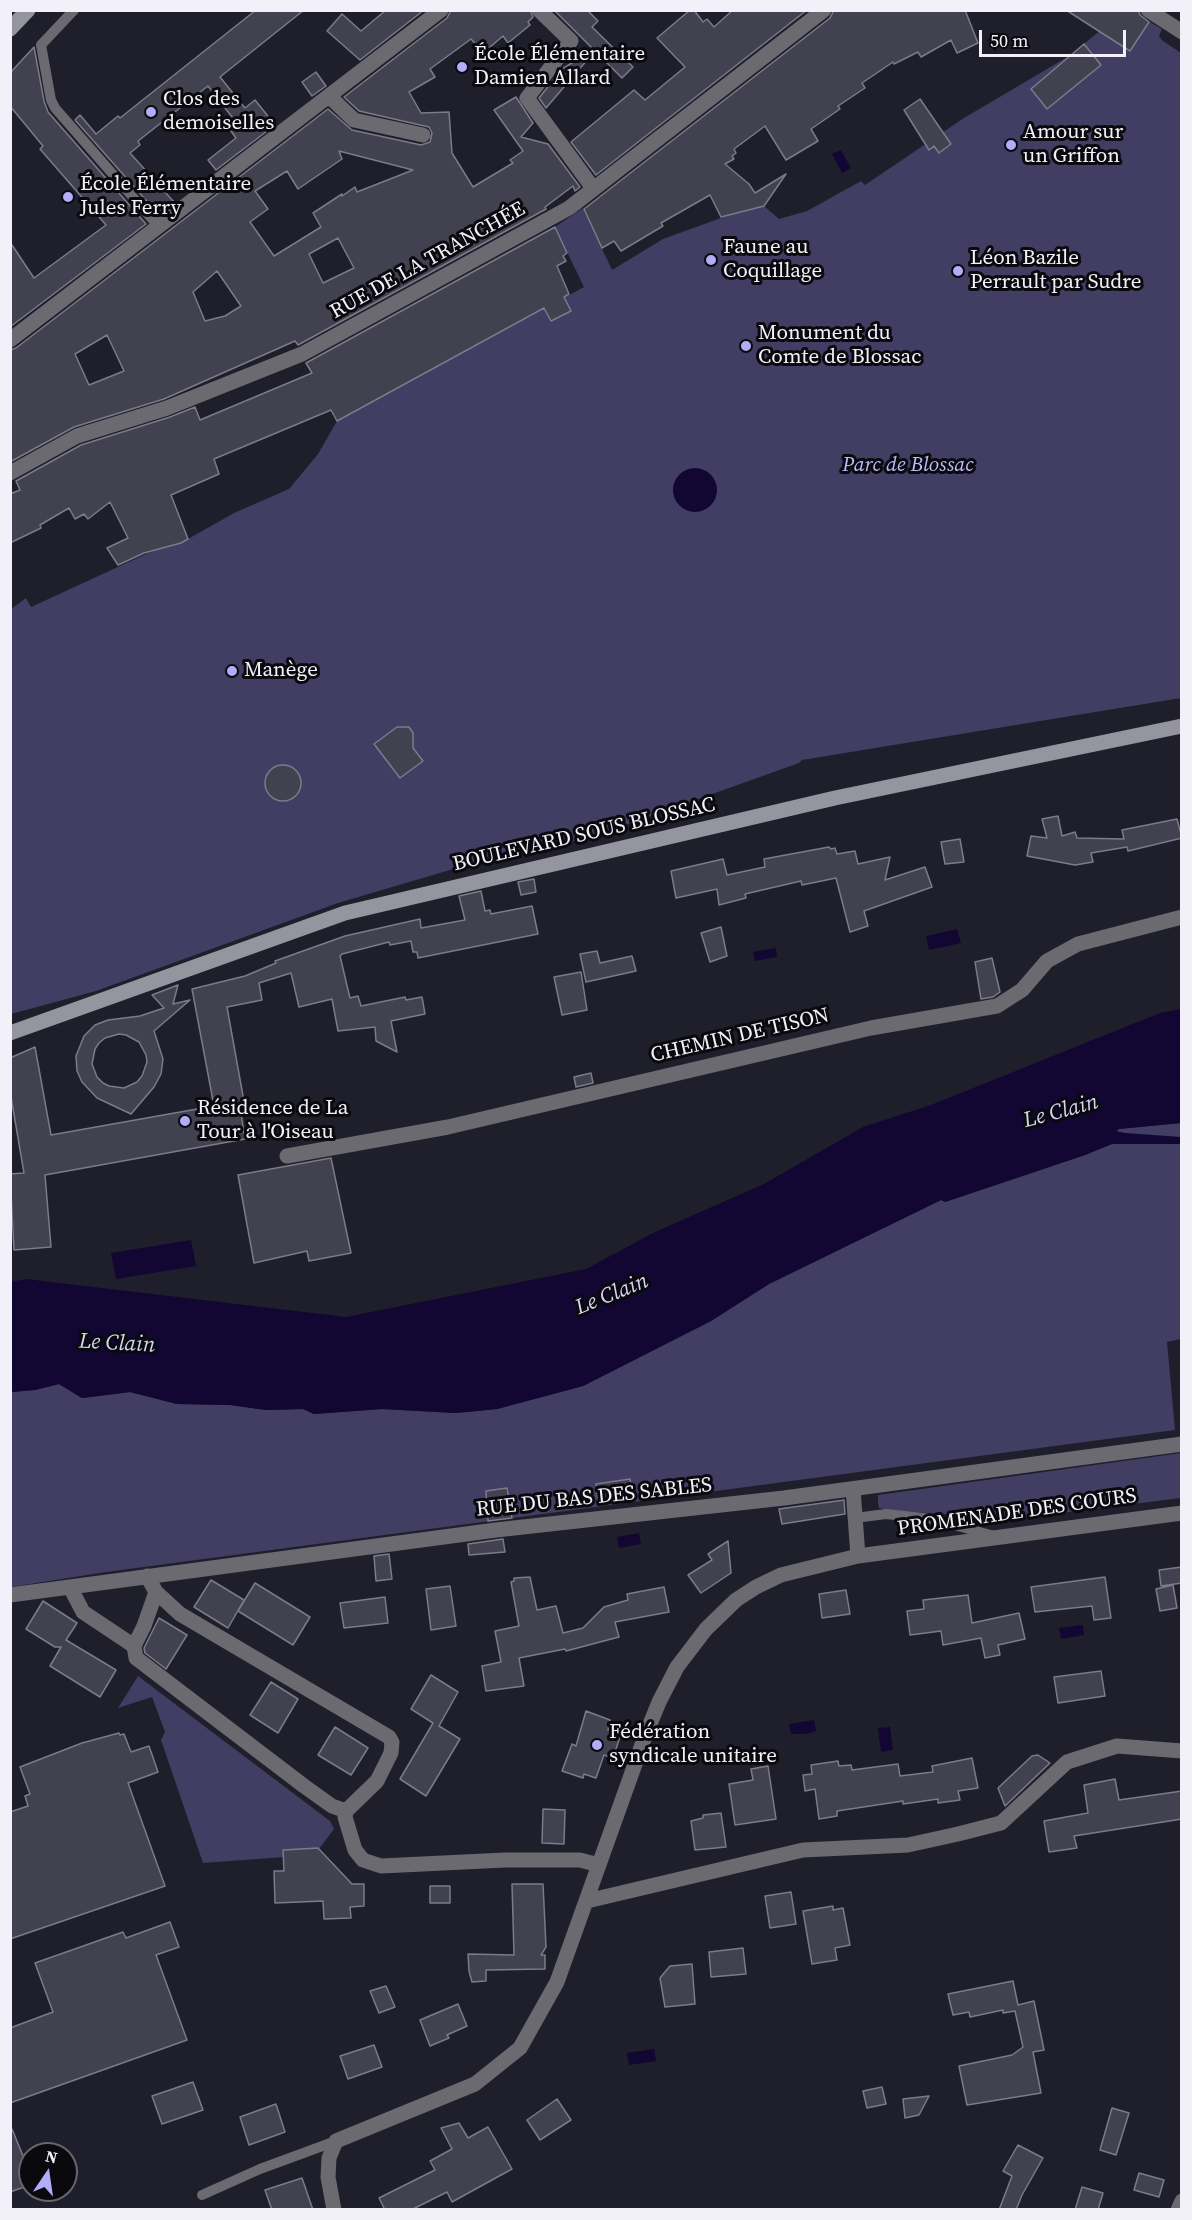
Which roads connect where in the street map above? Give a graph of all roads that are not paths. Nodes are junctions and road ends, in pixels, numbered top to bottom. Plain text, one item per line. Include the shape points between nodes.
1 (74, 10) edge
2 (441, 10) edge
3 (539, 10) edge
4 (824, 10) edge
5 (1148, 10) edge
6 (27, 11) edge
7 (10, 29) edge
8 (1182, 32) edge
9 (329, 96) junction
10 (423, 135) dead end
11 (592, 188) junction
12 (159, 227) junction
13 (10, 340) edge
14 (10, 473) edge
15 (1182, 726) edge
16 (1182, 917) edge
17 (10, 1033) edge
18 (287, 1156) dead end
19 (1182, 1444) edge
20 (853, 1489) junction
21 (1182, 1513) edge
22 (855, 1518) junction
23 (997, 1536) junction
24 (858, 1556) junction
25 (147, 1576) junction
26 (70, 1587) junction
27 (156, 1592) junction
28 (10, 1595) edge
29 (134, 1646) junction
30 (1182, 1751) edge
31 (346, 1811) junction
32 (599, 1866) junction
33 (587, 1901) junction
34 (336, 2140) junction
35 (202, 2195) dead end
36 (1182, 2201) edge
37 (334, 2210) edge
38 (1178, 2210) edge

1 - 12 lane via 41,45 51,100
2 - 9 street
3 - 11 street via 571,41 527,98
4 - 11 street, RUE DE LA TRANCHÉE
5 - 8 street
6 - 7 main road
9 - 10 street via 354,120
9 - 12 street
11 - 14 street, RUE DE LA TRANCHÉE via 569,208 302,354 167,408 76,436
12 - 13 street
15 - 17 main road, BOULEVARD SOUS BLOSSAC via 834,798 345,913
16 - 18 street, CHEMIN DE TISON via 1078,944 1047,961 1022,990 997,1006 871,1028 448,1127
19 - 20 street, RUE DU BAS DES SABLES
20 - 22 street
20 - 25 street, RUE DU BAS DES SABLES
21 - 23 street, PROMENADE DES COURS
22 - 23 lane via 886,1514 933,1519
22 - 24 street
23 - 24 street, PROMENADE DES COURS
24 - 32 street, PROMENADE DES COURS via 781,1575 756,1587 706,1629 677,1667 659,1702
25 - 26 street, RUE DU BAS DES SABLES
25 - 27 street
26 - 28 street, RUE DU BAS DES SABLES
26 - 29 street via 82,1612
27 - 29 street
27 - 31 street via 180,1614 389,1737 393,1747 377,1781
29 - 31 street via 136,1659 152,1672 332,1806
30 - 33 street via 1117,1746 1067,1762 1001,1822 958,1834 908,1845 803,1850
31 - 32 street via 346,1825 355,1850 371,1864 580,1860
32 - 33 street, PROMENADE DES COURS
33 - 34 street, PROMENADE DES COURS via 557,1982 520,2048 475,2084
34 - 35 lane
34 - 37 street via 328,2158
36 - 38 street

